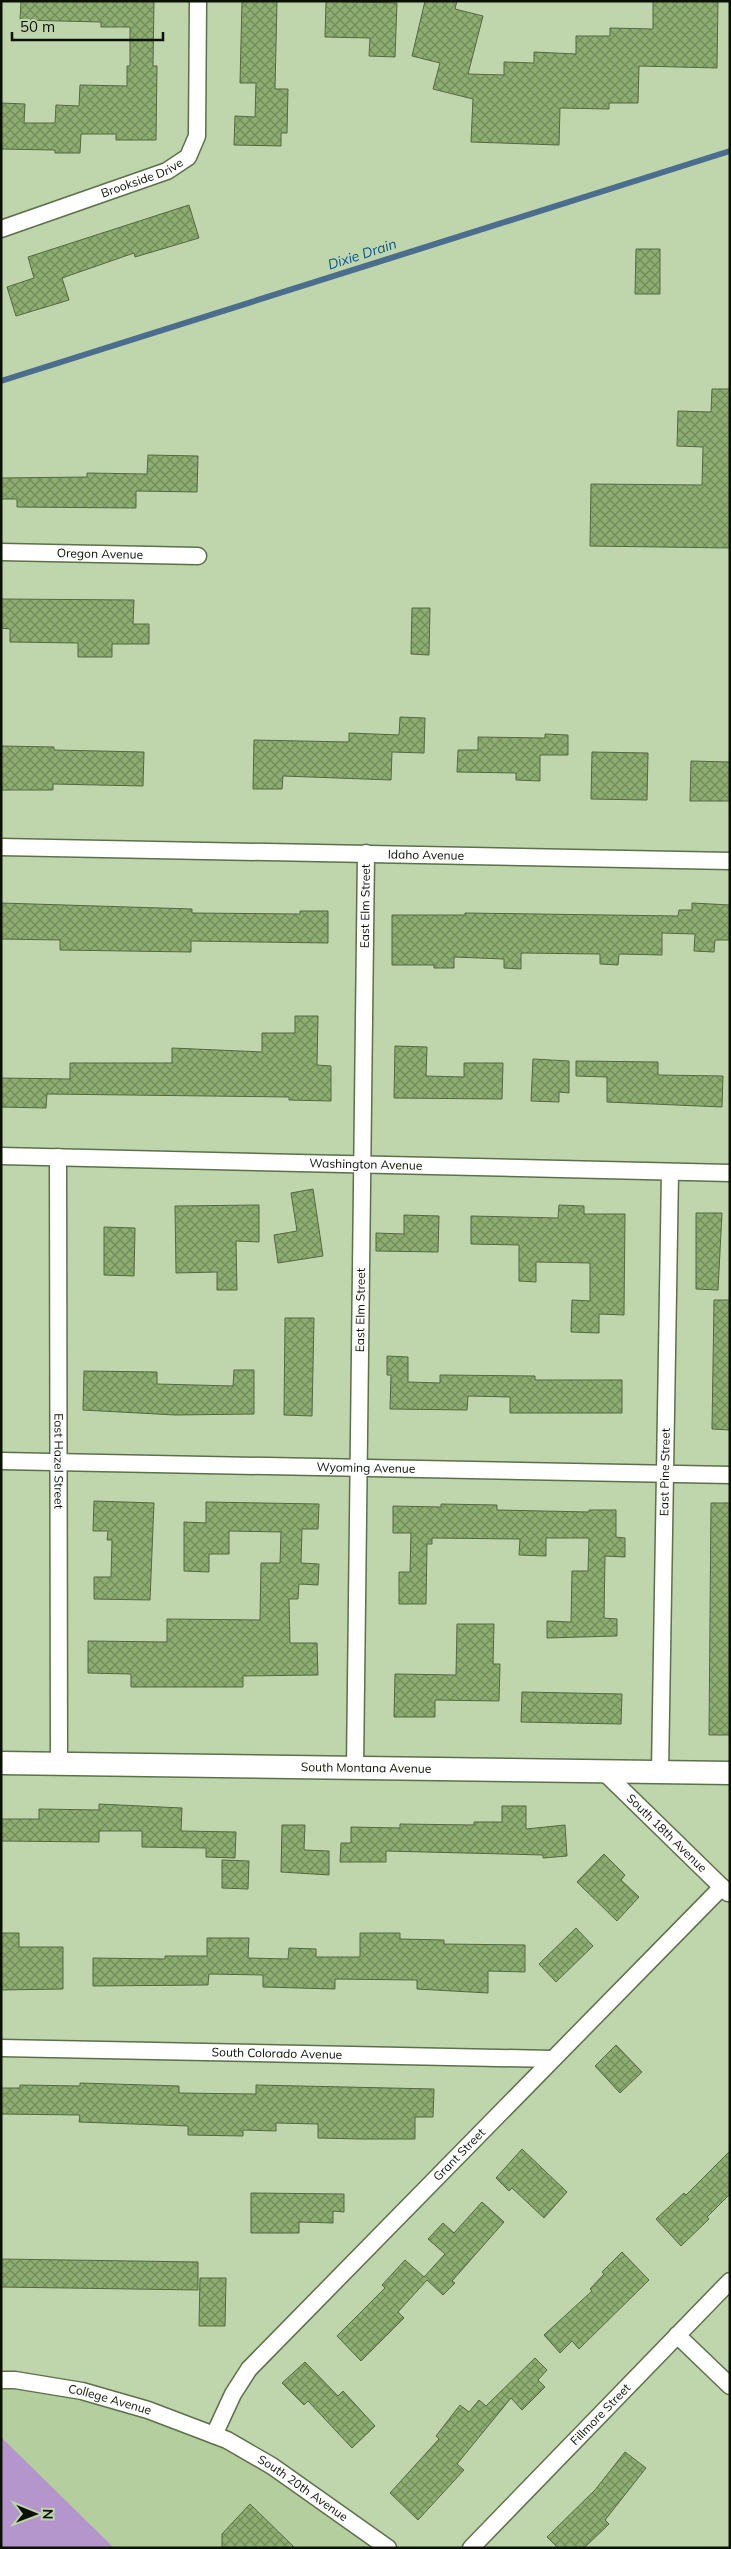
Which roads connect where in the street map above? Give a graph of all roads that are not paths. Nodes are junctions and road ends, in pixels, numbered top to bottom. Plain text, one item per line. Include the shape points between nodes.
1 (198, 1) edge
2 (1, 229) edge
3 (1, 552) edge
4 (198, 556) dead end
5 (1, 847) edge
6 (366, 854) junction
7 (730, 860) edge
8 (1, 1156) edge
9 (58, 1157) junction
10 (362, 1165) junction
11 (670, 1172) junction
12 (730, 1173) edge
13 (1, 1461) edge
14 (59, 1462) junction
15 (357, 1468) junction
16 (665, 1474) junction
17 (730, 1475) edge
18 (1, 1763) edge
19 (59, 1764) junction
20 (355, 1768) junction
21 (603, 1771) junction
22 (660, 1772) junction
23 (730, 1773) edge
24 (726, 1891) edge
25 (1, 2048) edge
26 (552, 2059) junction
27 (730, 2281) edge
28 (677, 2335) junction
29 (1, 2380) edge
30 (730, 2386) edge
31 (214, 2435) junction
32 (388, 2548) edge
33 (471, 2548) edge

1 - 2 street, Brookside Drive via 197,136 188,157 167,171
3 - 4 street, Oregon Avenue
5 - 6 street, Idaho Avenue
6 - 7 street, Idaho Avenue
6 - 10 street, East Elm Street
8 - 9 street, Washington Avenue
9 - 10 street, Washington Avenue
9 - 14 street, East Hazel Street
10 - 11 street, Washington Avenue
10 - 15 street, East Elm Street
11 - 12 street, Washington Avenue
11 - 16 street, East Pine Street
13 - 14 street, Wyoming Avenue
14 - 15 street, Wyoming Avenue
14 - 19 street, East Hazel Street
15 - 16 street, Wyoming Avenue
15 - 20 street, East Elm Street
16 - 17 street, Wyoming Avenue
16 - 22 street, East Pine Street
18 - 19 street, South Montana Avenue
19 - 20 street, South Montana Avenue
20 - 21 street, South Montana Avenue
21 - 22 street, South Montana Avenue
21 - 24 street, South 18th Avenue
22 - 23 street, South Montana Avenue
24 - 26 street, Grant Street
25 - 26 street, South Colorado Avenue
26 - 31 street, Grant Street via 249,2369
27 - 28 street, Fillmore Street
28 - 30 street
28 - 33 street, Fillmore Street
29 - 31 street, College Avenue via 82,2391 148,2410
31 - 32 street, South 20th Avenue via 272,2466

